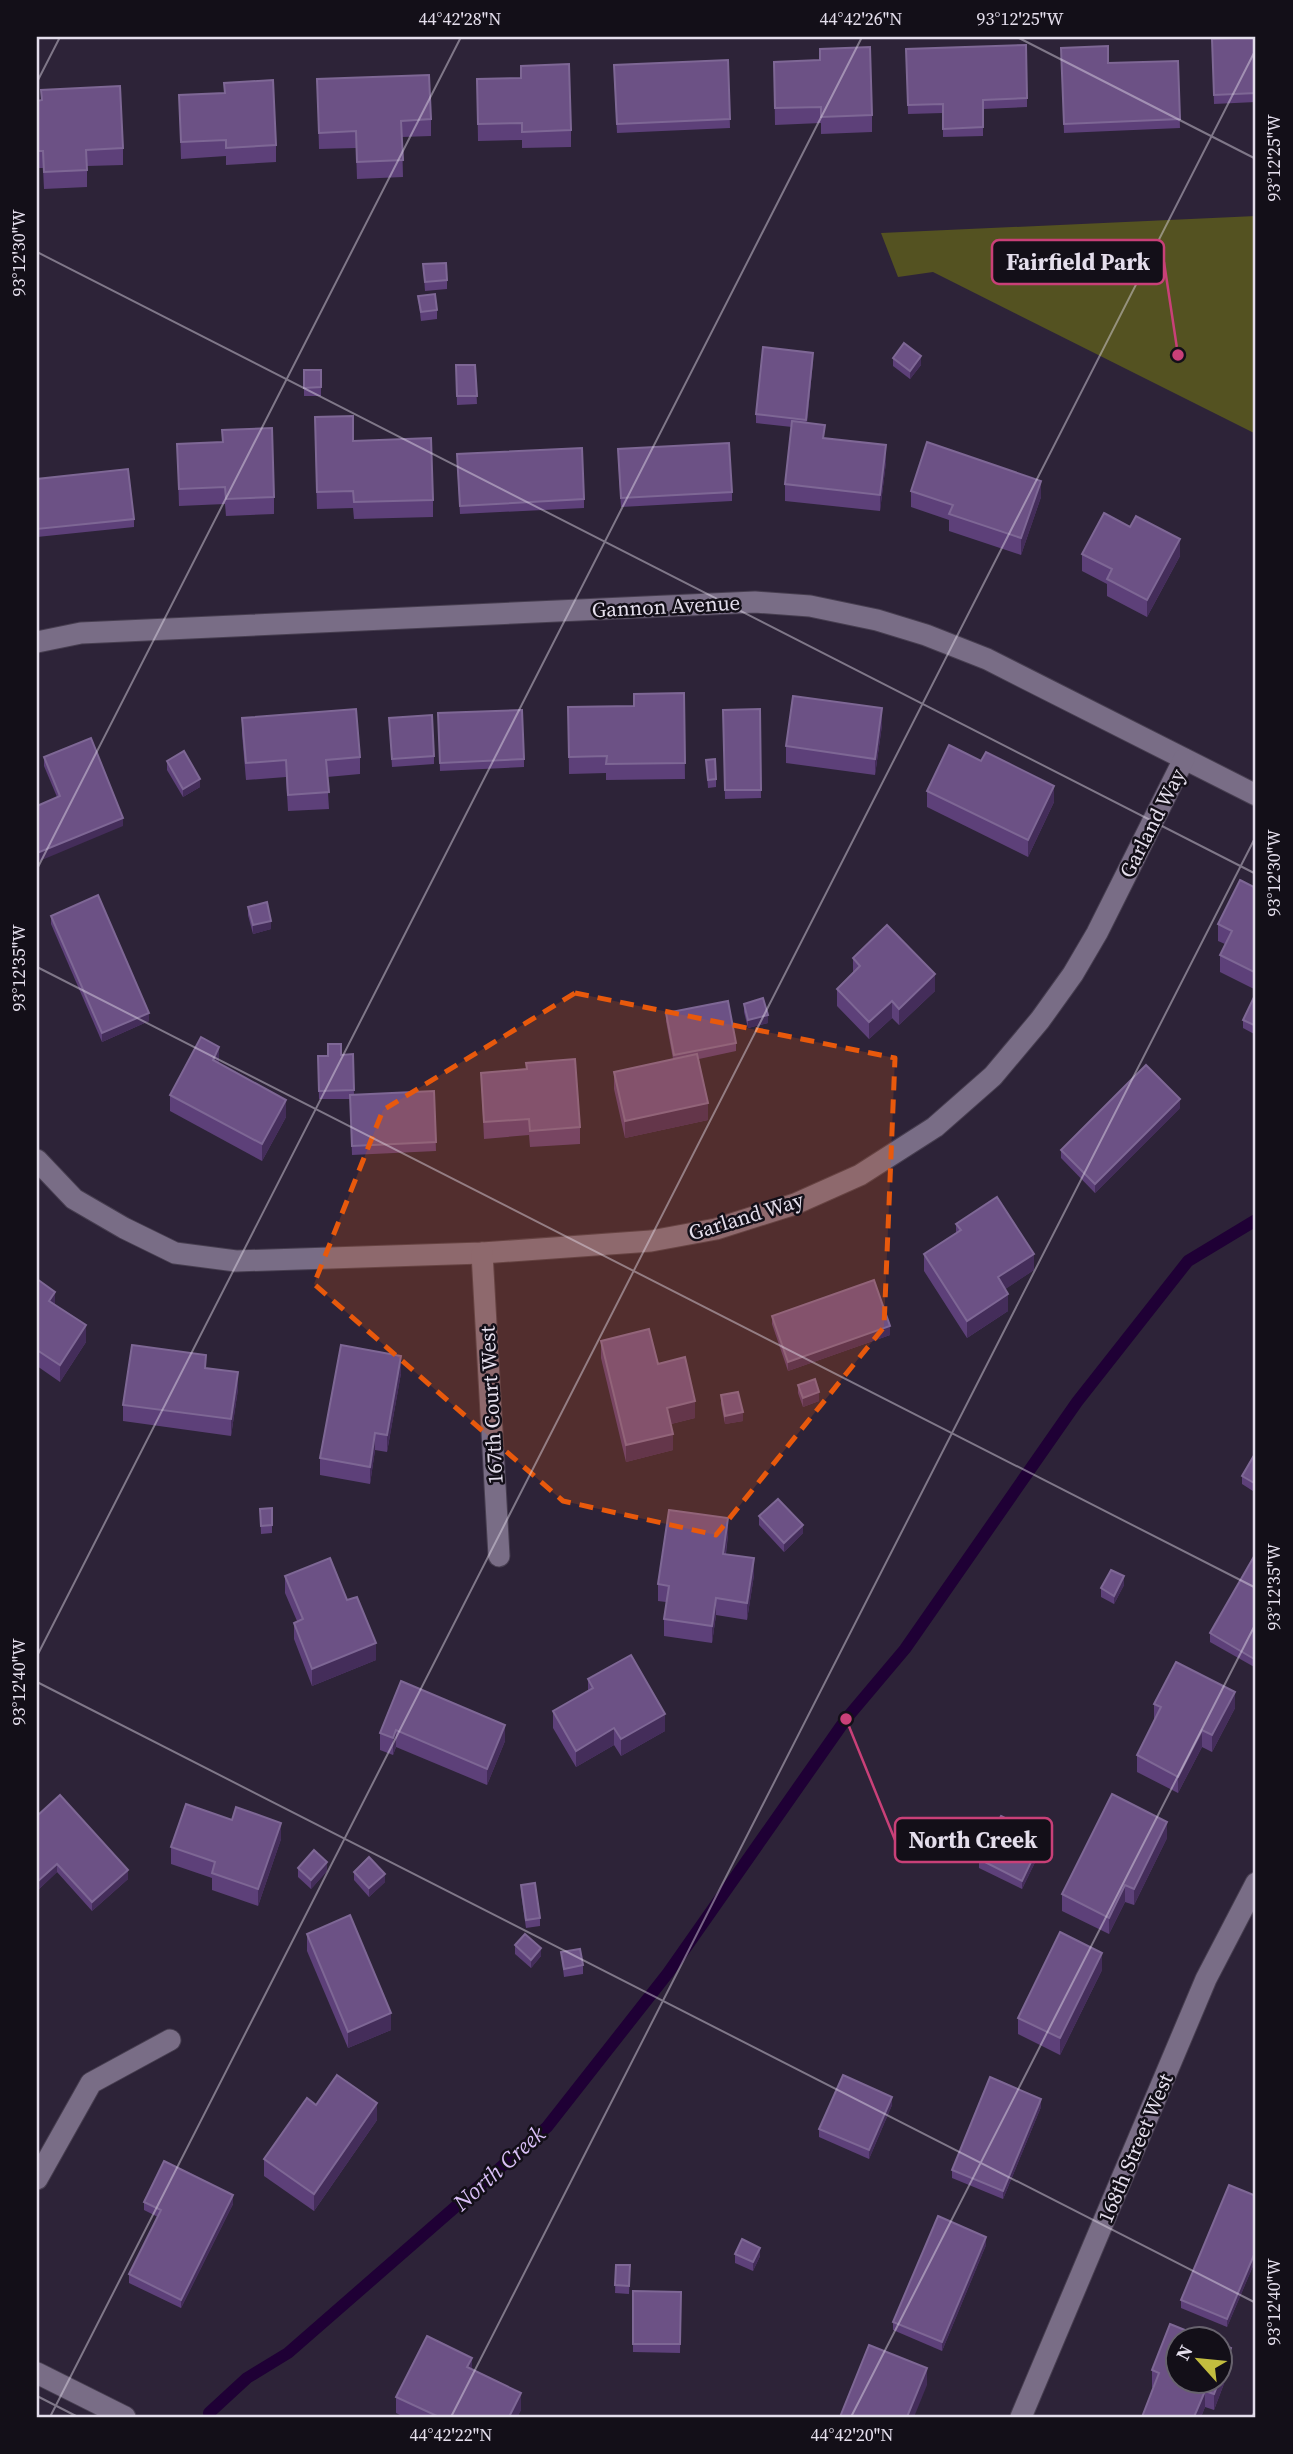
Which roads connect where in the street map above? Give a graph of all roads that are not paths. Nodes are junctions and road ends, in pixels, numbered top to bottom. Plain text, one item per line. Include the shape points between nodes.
1 (37, 642) edge
2 (1184, 759) junction
3 (1256, 795) edge
4 (37, 1160) edge
5 (482, 1253) junction
6 (499, 1556) dead end
7 (1256, 1883) edge
8 (170, 2040) dead end
9 (37, 2179) edge
10 (37, 2372) edge
11 (125, 2417) edge
12 (1021, 2417) edge

1 - 2 street, Gannon Avenue via 81,633 755,602 810,606 926,635 987,660
2 - 3 street, Gannon Avenue
2 - 5 street, Garland Way via 1073,974 993,1076 935,1127 860,1175 795,1204 716,1229 651,1241
4 - 5 street, Garland Way via 74,1199 175,1253 236,1261
5 - 6 street, 167th Court West
7 - 12 street, 168th Street West via 1206,1979
8 - 9 street via 90,2083
10 - 11 street

